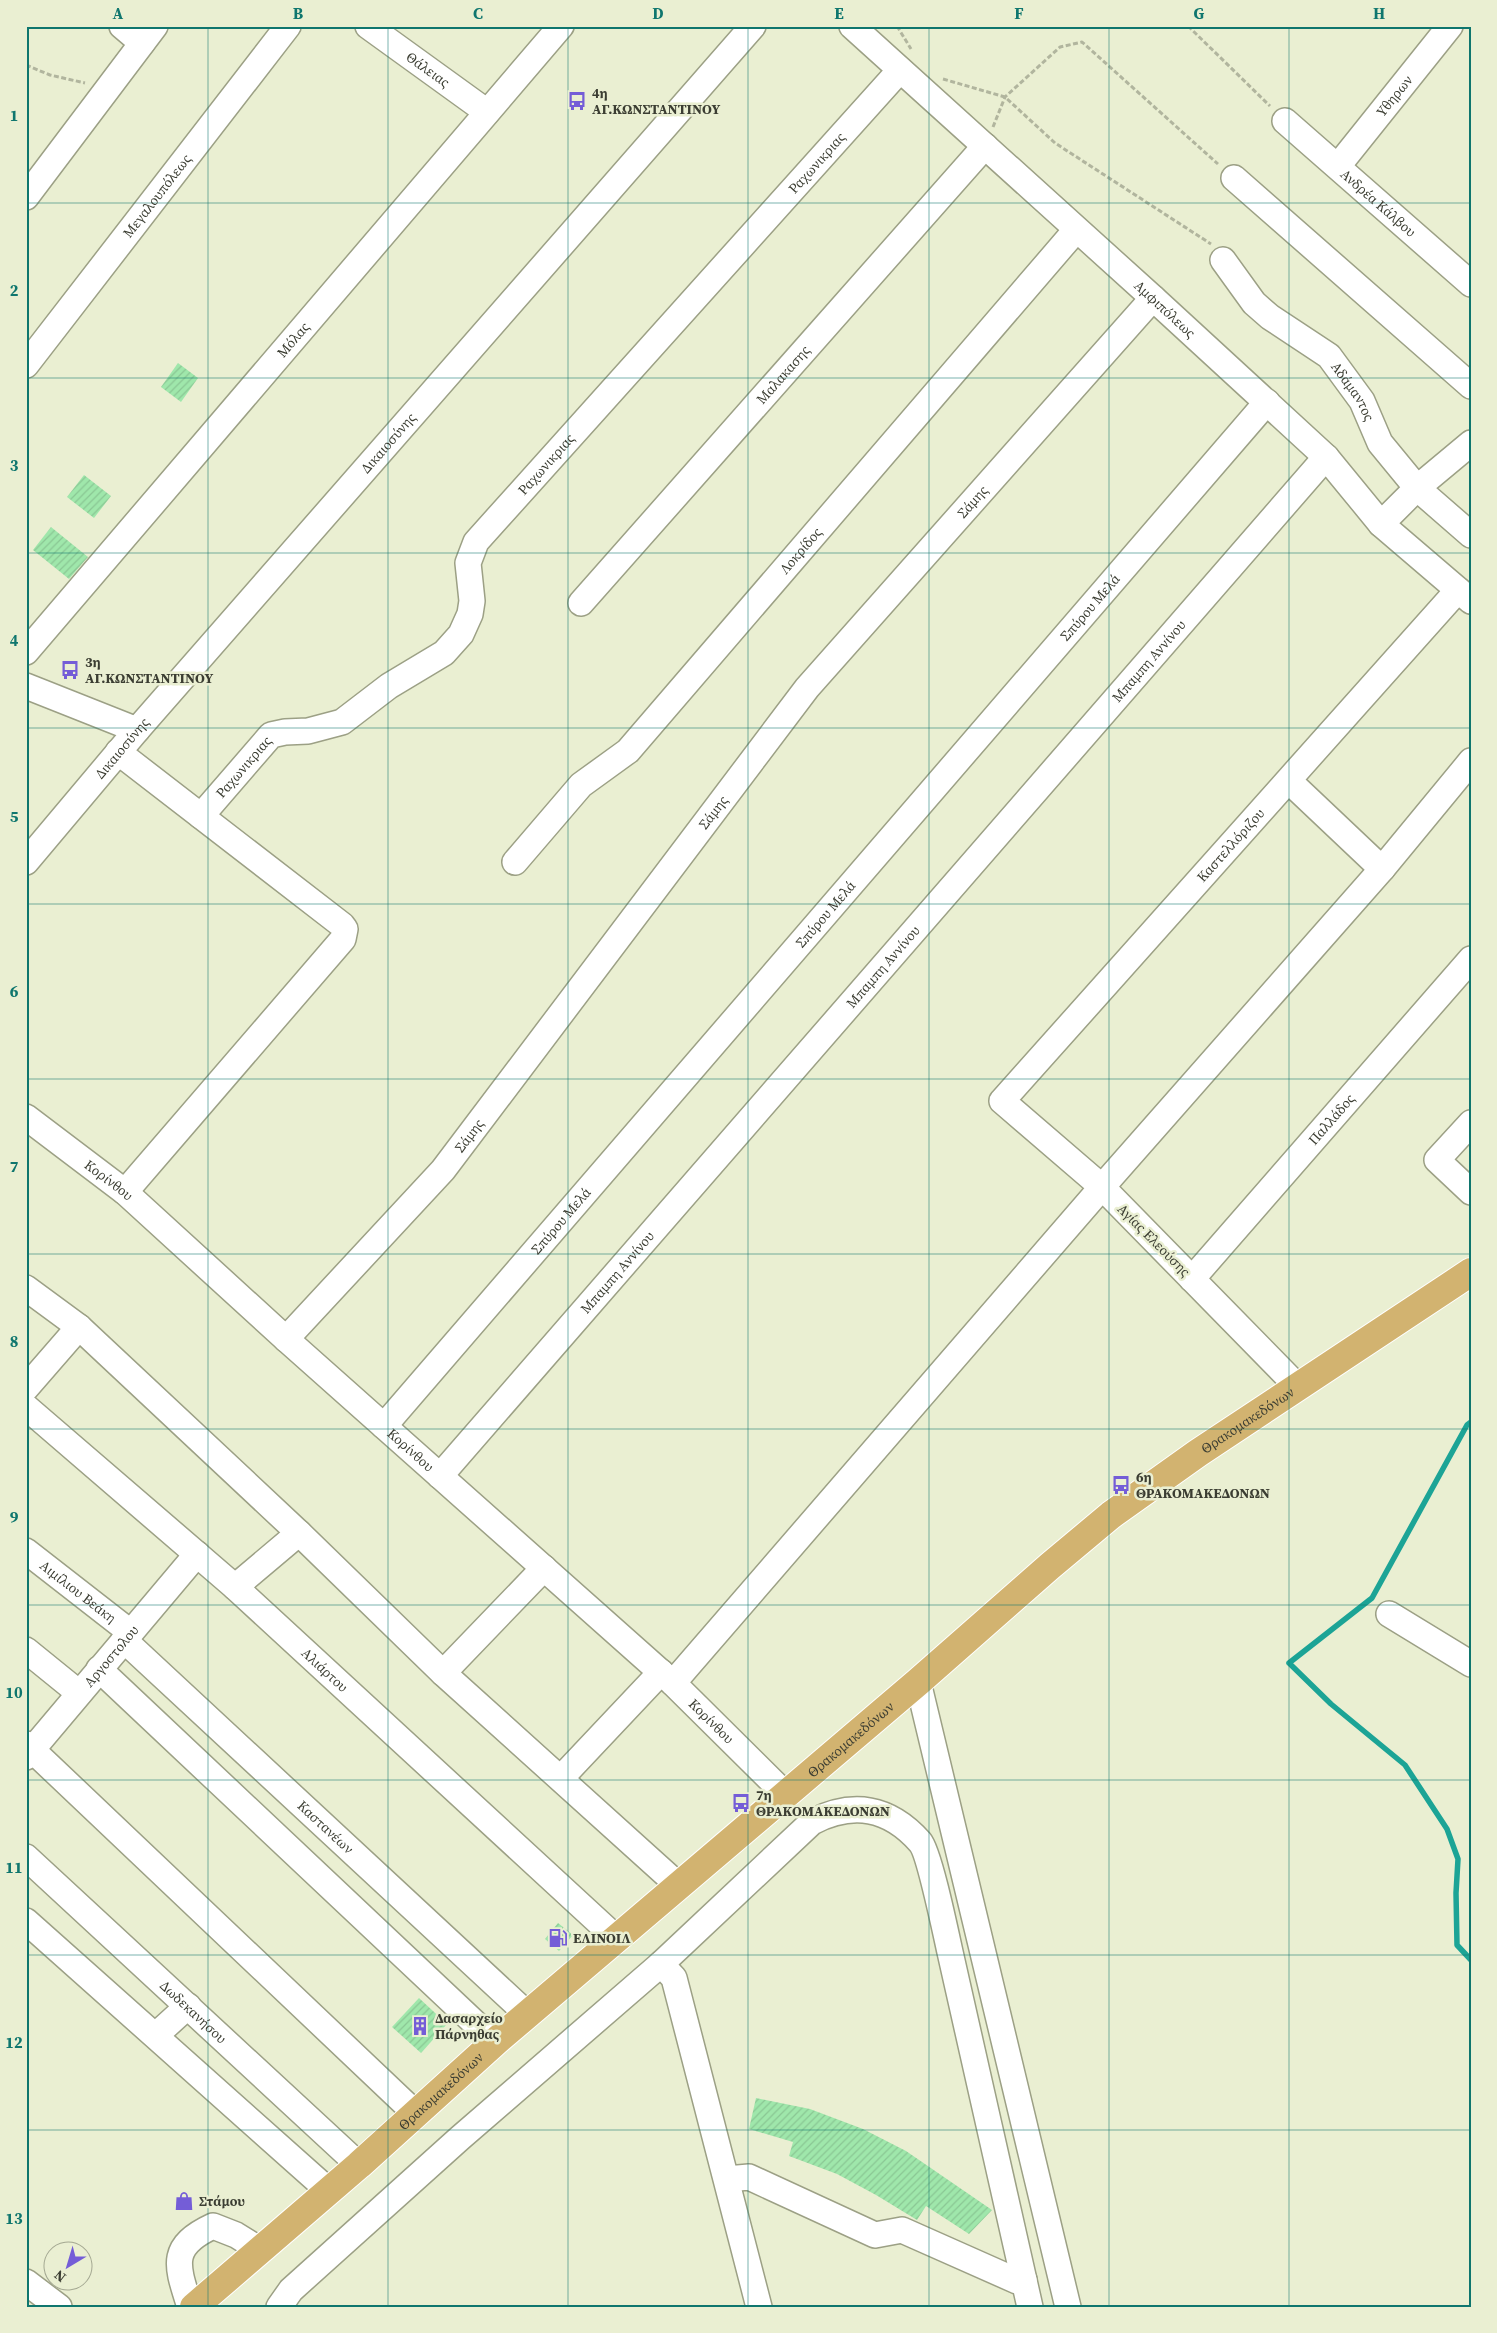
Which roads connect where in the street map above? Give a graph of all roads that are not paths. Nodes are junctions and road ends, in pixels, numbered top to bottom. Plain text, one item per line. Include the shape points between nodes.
1 (122, 26) edge
2 (288, 26) edge
3 (368, 26) edge
4 (561, 26) edge
5 (753, 26) edge
6 (852, 26) edge
7 (1450, 26) edge
8 (149, 35) edge
9 (908, 62) junction
10 (487, 112) junction
11 (1286, 121) road end
12 (985, 146) junction
13 (1338, 166) junction
14 (1234, 178) road end
15 (26, 197) edge
16 (1076, 230) junction
17 (1223, 260) road end
18 (1471, 284) edge
19 (1153, 298) junction
20 (26, 365) edge
21 (1471, 386) edge
22 (1267, 402) junction
23 (1471, 443) edge
24 (1326, 457) junction
25 (1417, 488) junction
26 (1381, 524) junction
27 (1471, 535) edge
28 (1464, 596) edge
29 (581, 603) dead end
30 (26, 652) edge
31 (26, 686) edge
32 (137, 730) junction
33 (118, 752) junction
34 (1471, 761) edge
35 (1289, 781) junction
36 (201, 816) junction
37 (26, 862) edge
38 (515, 862) dead end
39 (1382, 869) junction
40 (1471, 959) edge
41 (1002, 1101) joint
42 (26, 1117) edge
43 (1471, 1123) edge
44 (1102, 1188) junction
45 (125, 1192) junction
46 (1471, 1192) edge
47 (1471, 1272) edge
48 (1192, 1279) junction
49 (26, 1288) edge
50 (78, 1327) junction
51 (286, 1340) junction
52 (1298, 1387) junction
53 (26, 1388) edge
54 (26, 1407) edge
55 (384, 1426) junction
56 (440, 1476) junction
57 (299, 1533) junction
58 (26, 1551) edge
59 (196, 1554) junction
60 (544, 1568) junction
61 (235, 1587) junction
62 (1389, 1614) dead end
63 (127, 1636) junction
64 (26, 1650) edge
65 (1471, 1664) edge
66 (99, 1669) junction
67 (443, 1673) junction
68 (667, 1678) junction
69 (918, 1682) junction
70 (79, 1693) junction
71 (28, 1750) edge
72 (561, 1778) junction
73 (785, 1794) junction
74 (26, 1857) edge
75 (678, 1885) junction
76 (26, 1921) edge
77 (616, 1938) junction
78 (661, 1964) junction
79 (188, 2006) junction
80 (527, 2014) junction
81 (156, 2035) junction
82 (495, 2042) junction
83 (416, 2113) junction
84 (359, 2165) junction
85 (727, 2179) junction
86 (329, 2191) junction
87 (260, 2250) junction
88 (1024, 2280) junction
89 (26, 2282) edge
90 (60, 2307) edge
91 (192, 2307) edge
92 (279, 2307) edge
93 (759, 2307) edge
94 (1030, 2307) edge
95 (1068, 2307) edge

1 - 8 street
2 - 20 street, Μεγαλουπόλεως
3 - 10 street, Θάλειας
4 - 10 street, Μόλας
5 - 32 street, Δικαιοσύνης
6 - 9 street, Αμφιπόλεως
7 - 13 street, Υθηρων
8 - 15 street
9 - 12 street, Αμφιπόλεως
9 - 36 street, Ραχωνικριας via 476,542 468,562 470,614 454,643 433,662 389,686 342,722 308,731 271,735
10 - 30 street, Μόλας
11 - 13 street, Ανδρέα Κάλβου
12 - 16 street, Αμφιπόλεως
12 - 29 street, Μαλακασης
13 - 18 street, Ανδρέα Κάλβου
14 - 21 street
16 - 19 street, Αμφιπόλεως
16 - 38 street, Λοκρίδος via 628,751 582,785
17 - 25 street, Αδάμαντος via 1254,303 1329,356 1362,401 1380,443
19 - 22 street, Αμφιπόλεως
19 - 51 street, Σάμης via 806,688 443,1170
22 - 24 street, Αμφιπόλεως
22 - 55 street, Σπύρου Μελά
23 - 25 street
24 - 26 street, Αμφιπόλεως
24 - 56 street, Μπαμπη Αννίνου
25 - 26 street
25 - 27 street, Αδάμαντος
26 - 28 street, Αμφιπόλεως
28 - 35 street, Καστελλόριζου
31 - 32 street
32 - 33 street, Δικαιοσύνης
33 - 36 street
33 - 37 street, Δικαιοσύνης
34 - 39 street
35 - 39 street
35 - 41 street, Καστελλόριζου
36 - 45 street via 342,925 344,936
39 - 44 street
40 - 48 street, Παλλάδος
41 - 44 street, Αγίας Ελεούσης
42 - 45 street, Κορίνθου
43 - 46 street via 1437,1160
44 - 48 street, Αγίας Ελεούσης
44 - 68 street
45 - 51 street, Κορίνθου
47 - 52 main road, Θρακομακεδόνων
48 - 52 street, Αγίας Ελεούσης
49 - 50 street
50 - 53 street
50 - 57 street
51 - 55 street, Κορίνθου
52 - 69 main road, Θρακομακεδόνων via 1111,1515
54 - 59 street, Αλιάρτου
55 - 56 street, Κορίνθου
56 - 60 street, Κορίνθου
57 - 61 street
57 - 67 street
58 - 63 street, Αιμίλιου Βεάκη
59 - 61 street, Αλιάρτου
59 - 63 street, Αργοστολου
60 - 67 street
60 - 68 street, Κορίνθου
61 - 77 street, Αλιάρτου
62 - 65 street
63 - 66 street, Αργοστολου
63 - 80 street, Καστανέων
64 - 70 street
66 - 70 street, Αργοστολου
66 - 82 street
67 - 72 street
68 - 72 street
68 - 73 street, Κορίνθου
69 - 73 main road, Θρακομακεδόνων
69 - 95 street
70 - 71 street, Αργοστολου
71 - 83 street
72 - 75 street
73 - 75 main road, Θρακομακεδόνων
74 - 79 street, Δωδεκανήσου
75 - 77 main road, Θρακομακεδόνων
76 - 81 street
77 - 80 main road, Θρακομακεδόνων
78 - 85 street via 674,1978
78 - 88 street via 812,1822 854,1808 888,1817 904,1828 922,1844 940,1910
78 - 92 street via 364,2224 291,2290
79 - 81 street
79 - 84 street, Δωδεκανήσου
80 - 82 main road, Θρακομακεδόνων
81 - 86 street
82 - 83 main road, Θρακομακεδόνων
83 - 84 main road, Θρακομακεδόνων
84 - 86 main road, Θρακομακεδόνων
85 - 88 street via 749,2177 875,2235 902,2230 1017,2281
85 - 93 street
86 - 87 main road, Θρακομακεδόνων
87 - 91 main road, Θρακομακεδόνων
87 - 91 street via 213,2226 192,2236 180,2253 180,2274
88 - 94 street
89 - 90 street

